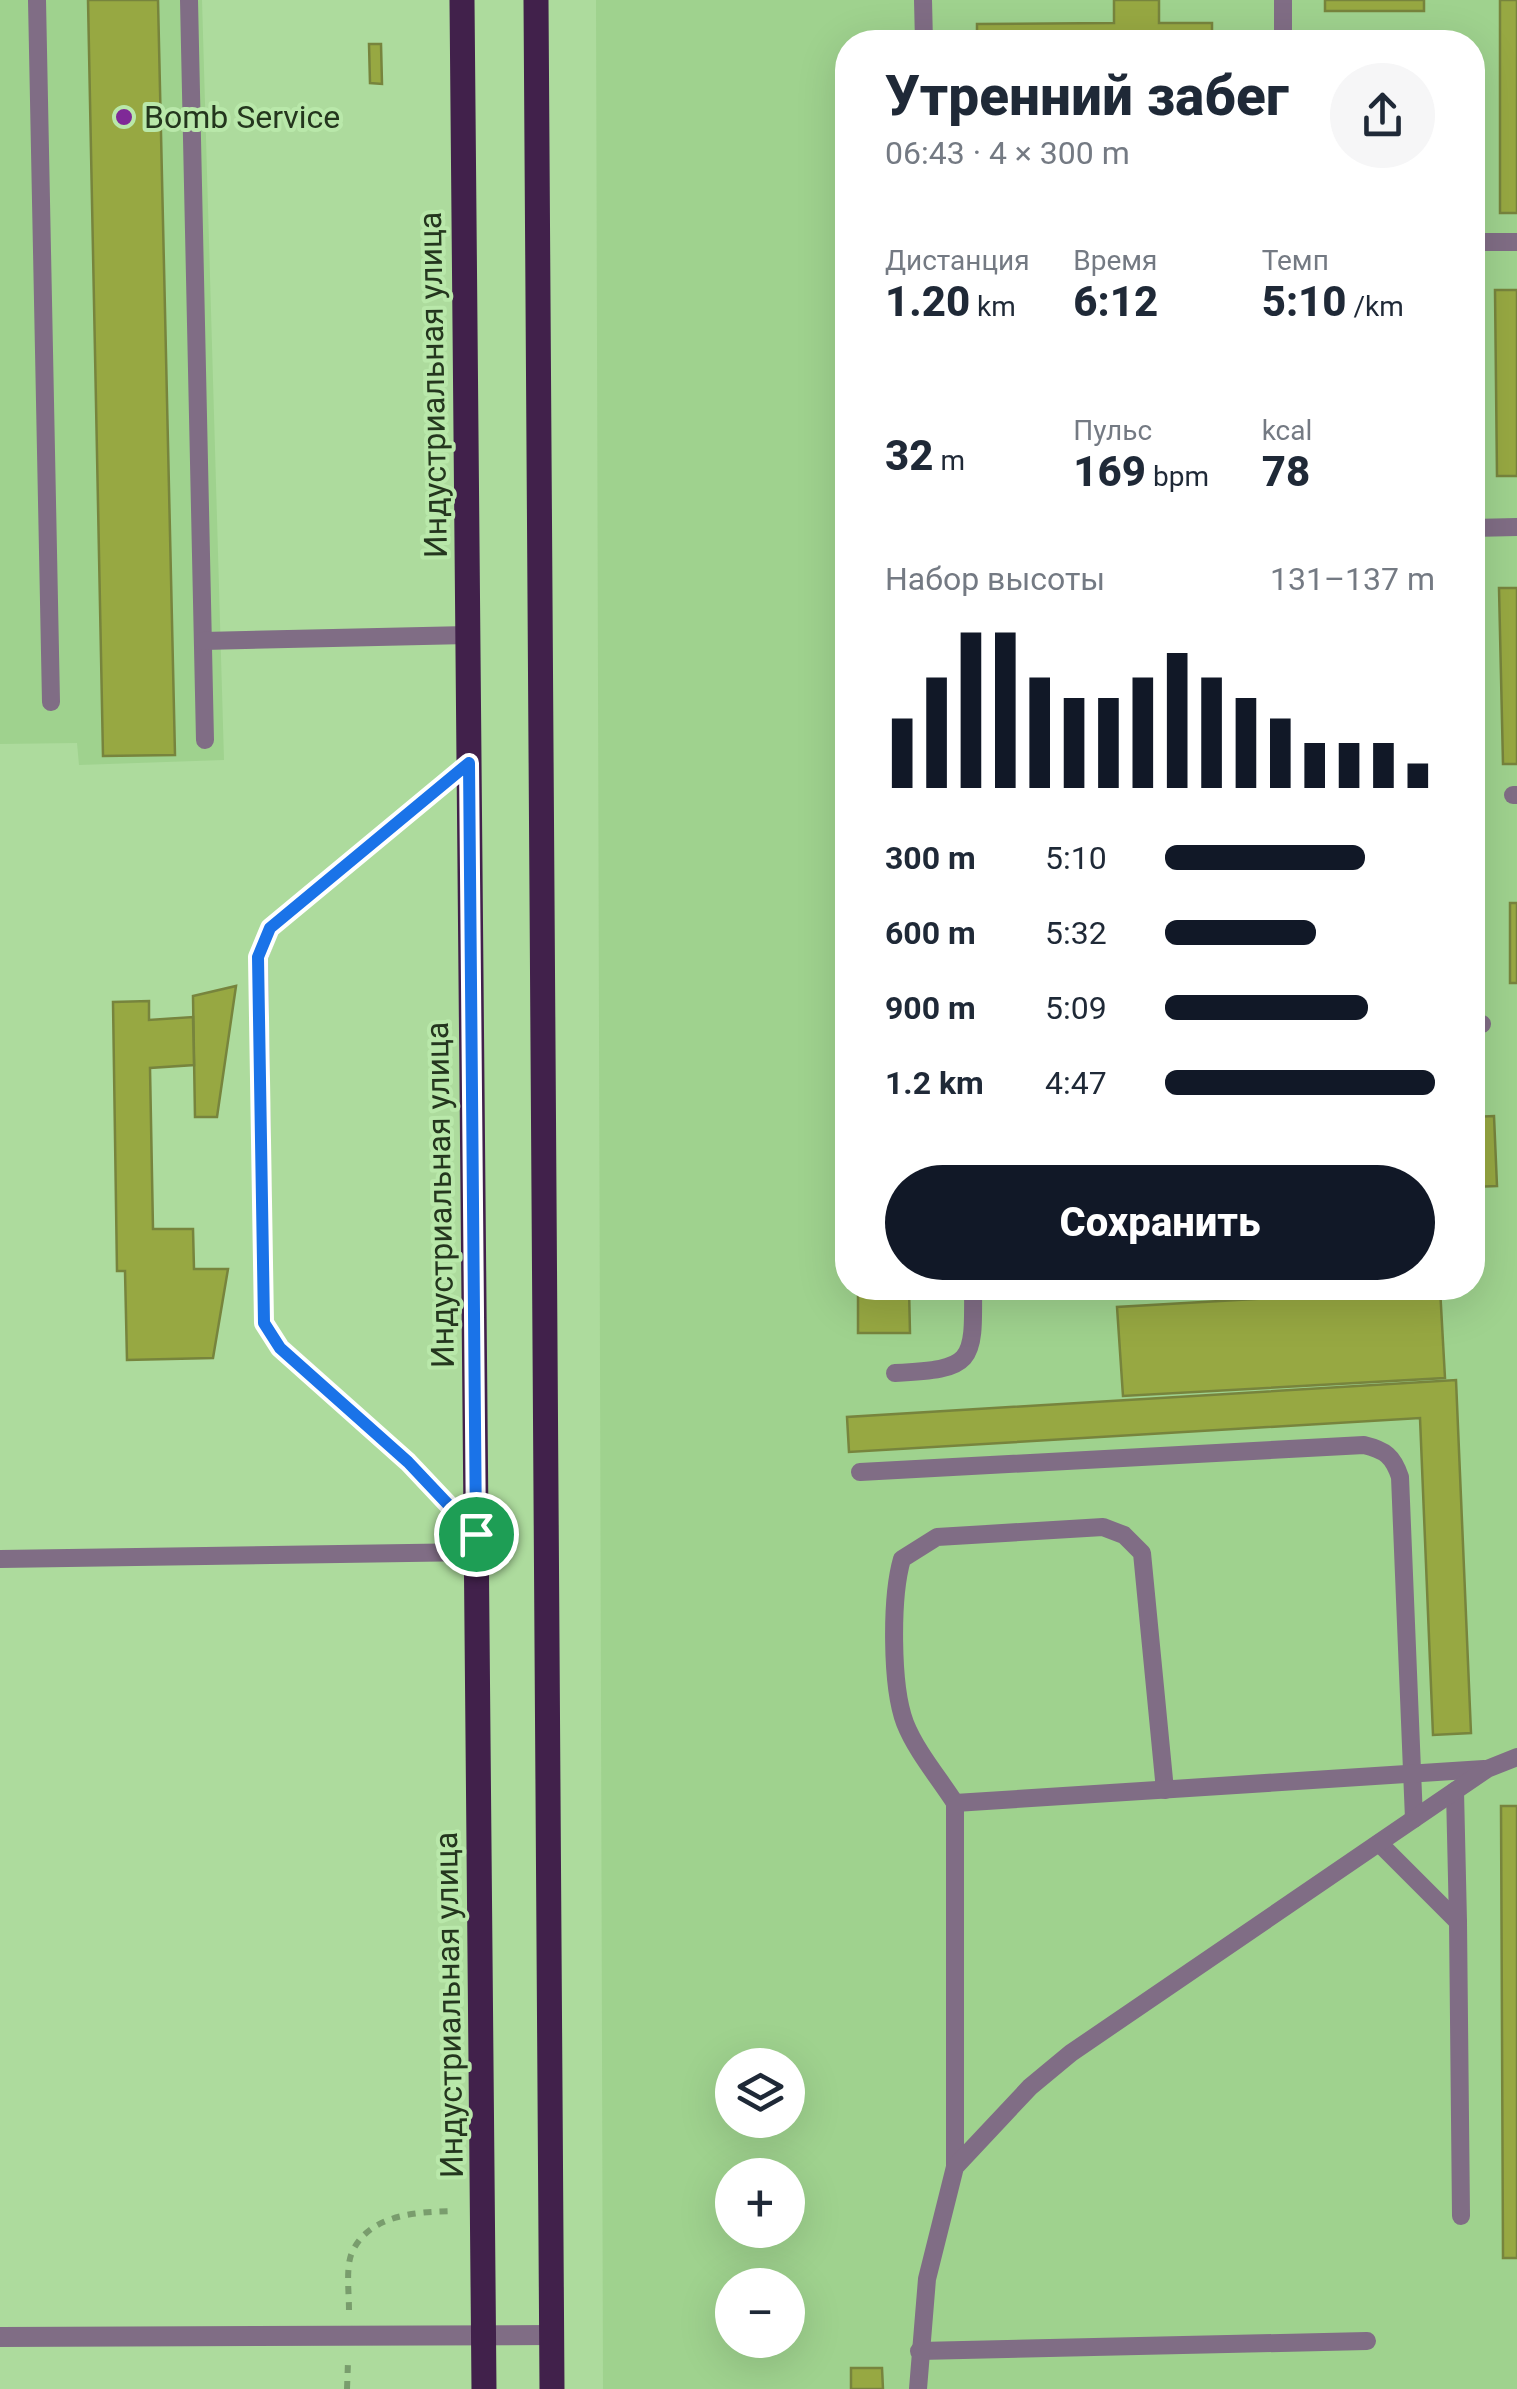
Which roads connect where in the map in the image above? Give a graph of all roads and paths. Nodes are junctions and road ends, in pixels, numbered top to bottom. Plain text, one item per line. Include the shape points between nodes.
1 (37, 0) edge
2 (189, 0) edge
3 (462, 0) edge
4 (536, 0) edge
5 (923, 0) edge
6 (1283, 0) edge
7 (924, 30) edge
8 (1283, 30) edge
9 (1485, 242) edge
10 (1517, 242) edge
11 (1517, 527) edge
12 (1485, 528) edge
13 (468, 635) junction
14 (203, 641) junction
15 (50, 702) dead end
16 (205, 740) dead end
17 (469, 763) junction
18 (972, 1300) edge
19 (894, 1373) dead end
20 (860, 1472) dead end
21 (476, 1543) junction
22 (0, 1559) edge
23 (1517, 1757) edge
24 (1487, 1769) junction
25 (1412, 1774) junction
26 (1165, 1790) junction
27 (1455, 1791) junction
28 (955, 1803) junction
29 (1414, 1819) junction
30 (1379, 1843) junction
31 (1458, 1922) junction
32 (954, 2168) junction
33 (483, 2211) junction
34 (1461, 2216) dead end
35 (484, 2335) junction
36 (552, 2335) junction
37 (349, 2336) junction
38 (0, 2337) edge
39 (1368, 2341) dead end
40 (920, 2351) junction
41 (348, 2389) edge
42 (484, 2389) edge
43 (552, 2389) edge
44 (918, 2389) edge

1 - 15 lane
2 - 14 lane
3 - 13 main road, Индустриальная улица
4 - 36 main road
5 - 7 lane
6 - 8 lane
9 - 10 lane
11 - 12 lane
13 - 14 lane
13 - 17 main road, Индустриальная улица
14 - 16 lane
17 - 21 main road, Индустриальная улица
17 - 21 lane via 270,928 258,957 264,1323 280,1348 408,1462
18 - 19 lane via 974,1342 961,1362 946,1370
20 - 25 lane via 1364,1445 1384,1450 1400,1477
21 - 22 lane
21 - 33 main road, Индустриальная улица
23 - 24 lane
24 - 25 lane
24 - 27 lane
25 - 26 lane
25 - 29 lane
26 - 28 lane
26 - 28 lane via 1142,1553 1103,1527 937,1537 902,1560 896,1580 898,1698 906,1726
27 - 29 lane
27 - 31 lane
28 - 32 lane
29 - 30 lane
30 - 31 lane
30 - 32 lane via 1071,2053
31 - 34 lane
32 - 40 lane via 926,2279
33 - 35 main road, Индустриальная улица
33 - 37 path via 423,2212 379,2223 352,2253
35 - 36 street
35 - 37 street
35 - 42 main road, Индустриальная улица
36 - 43 main road
37 - 38 street
37 - 41 path
39 - 40 lane
40 - 44 lane

